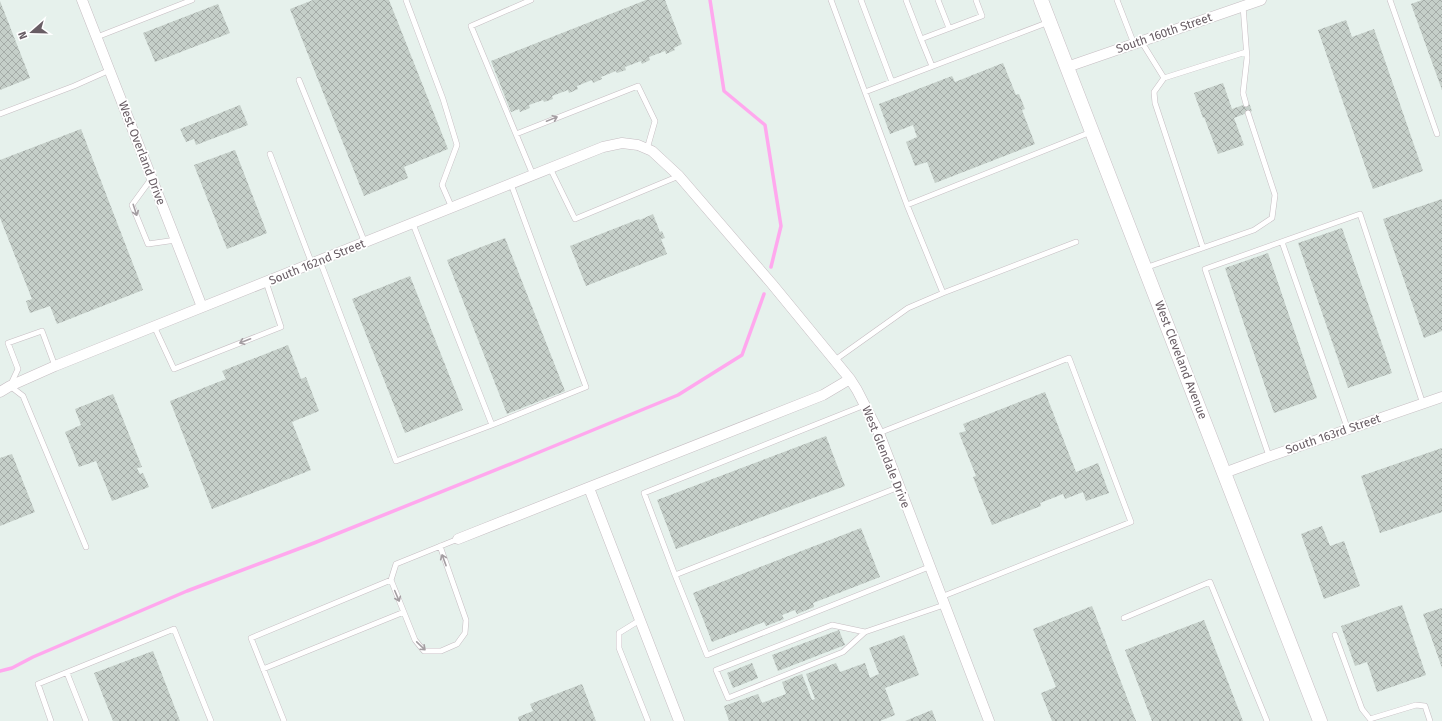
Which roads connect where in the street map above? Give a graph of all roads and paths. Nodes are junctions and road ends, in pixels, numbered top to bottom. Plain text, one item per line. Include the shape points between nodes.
1 (82, 0) edge
2 (192, 0) edge
3 (406, 0) edge
4 (530, 0) edge
5 (831, 0) edge
6 (861, 0) edge
7 (906, 0) edge
8 (938, 0) edge
9 (976, 0) edge
10 (1041, 0) edge
11 (1117, 0) edge
12 (1261, 0) edge
13 (1390, 0) edge
14 (1243, 6) junction
15 (1050, 22) junction
16 (949, 28) junction
17 (96, 37) junction
18 (921, 39) junction
19 (1138, 42) junction
20 (1246, 52) junction
21 (932, 66) junction
22 (1067, 67) junction
23 (110, 70) junction
24 (1164, 78) junction
25 (299, 80) dead end
26 (892, 82) junction
27 (865, 92) junction
28 (1246, 104) dead end
29 (1248, 113) dead end
30 (0, 114) edge
31 (1092, 131) junction
32 (516, 134) junction
33 (1437, 134) dead end
34 (642, 147) junction
35 (270, 154) dead end
36 (550, 168) junction
37 (533, 175) junction
38 (679, 176) junction
39 (152, 178) junction
40 (511, 184) junction
41 (907, 205) junction
42 (452, 208) junction
43 (413, 224) junction
44 (176, 240) junction
45 (1076, 242) dead end
46 (1282, 242) junction
47 (365, 243) junction
48 (1202, 248) junction
49 (316, 262) junction
50 (1145, 268) junction
51 (266, 282) junction
52 (943, 293) junction
53 (202, 307) junction
54 (154, 326) junction
55 (835, 360) junction
56 (56, 366) junction
57 (850, 379) junction
58 (10, 386) junction
59 (0, 392) edge
60 (1442, 397) edge
61 (1423, 404) junction
62 (865, 405) junction
63 (492, 425) junction
64 (1348, 430) junction
65 (879, 433) junction
66 (1269, 456) junction
67 (1224, 473) junction
68 (899, 487) junction
69 (589, 488) junction
70 (458, 539) joint
71 (440, 546) junction
72 (86, 548) dead end
73 (929, 567) junction
74 (675, 575) junction
75 (391, 580) junction
76 (942, 601) junction
77 (404, 612) junction
78 (1124, 618) dead end
79 (640, 620) junction
80 (865, 632) junction
81 (1335, 635) dead end
82 (263, 669) junction
83 (67, 673) junction
84 (51, 721) edge
85 (86, 721) edge
86 (211, 721) edge
87 (284, 721) edge
88 (648, 721) edge
89 (679, 721) edge
90 (989, 721) edge
91 (1267, 721) edge
92 (1320, 721) edge
93 (1430, 721) edge

1 - 17 street, West Overland Drive
2 - 17 lane
3 - 42 lane via 443,99 457,145 442,185
4 - 32 lane via 471,26
5 - 27 lane
6 - 26 lane
7 - 18 lane
8 - 16 lane
9 - 16 lane via 982,16
10 - 15 main road, West Cleveland Avenue
11 - 19 lane
12 - 14 street, South 160th Street
13 - 33 lane
14 - 19 street, South 160th Street
14 - 20 lane
15 - 21 lane
15 - 22 main road, West Cleveland Avenue
16 - 18 lane
17 - 23 street, West Overland Drive
18 - 21 lane
19 - 22 street, South 160th Street
19 - 24 lane
20 - 24 lane
20 - 28 lane via 1243,93
21 - 26 lane
22 - 31 main road, West Cleveland Avenue
23 - 30 lane
23 - 39 street, West Overland Drive
24 - 48 lane via 1154,92 1155,103
25 - 47 lane
26 - 27 lane
27 - 41 lane
29 - 48 lane via 1276,195 1272,218 1254,230
31 - 41 lane
31 - 50 main road, West Cleveland Avenue
32 -> 34 lane via 638,86 655,121
32 - 37 lane
34 - 36 street, South 162nd Street via 622,143 610,145
34 - 38 street, West Glendale Drive via 652,151
35 - 49 lane
36 - 37 street, South 162nd Street
36 - 38 lane via 575,218
37 - 40 street, South 162nd Street
38 - 55 street, West Glendale Drive
39 - 44 street, West Overland Drive
39 -> 44 lane via 132,205 148,244
40 - 42 street, South 162nd Street
40 - 63 lane via 586,387
41 - 52 lane
42 - 43 street, South 162nd Street
43 - 47 street, South 162nd Street
43 - 63 lane
44 - 53 street, West Overland Drive
45 - 52 lane
46 - 61 lane via 1360,214
46 - 64 lane
46 - 66 lane via 1205,270
47 - 49 street, South 162nd Street
48 - 50 lane
49 - 51 street, South 162nd Street
49 - 63 lane via 396,461
50 - 67 main road, West Cleveland Avenue
51 - 53 street, South 162nd Street
51 -> 54 lane via 281,327 174,369
52 - 55 lane via 908,308
53 - 54 street, South 162nd Street
54 - 56 street, South 162nd Street
55 - 57 street, West Glendale Drive
56 - 58 street, South 162nd Street
56 - 58 lane via 42,331 8,344 18,369
57 - 62 street, West Glendale Drive
57 - 69 street via 823,395
58 - 59 street, South 162nd Street
58 - 72 lane via 23,396
60 - 61 street, South 163rd Street
61 - 64 street, South 163rd Street
62 - 65 street, West Glendale Drive
62 - 74 lane via 644,493
64 - 66 street, South 163rd Street
65 - 68 street, West Glendale Drive
65 - 76 lane via 1069,358 1131,522
66 - 67 street, South 163rd Street
67 - 92 main road, West Cleveland Avenue
68 - 73 street, West Glendale Drive
68 - 74 lane
69 - 70 street
69 - 79 street
70 - 71 lane
71 - 75 lane via 396,564
77 -> 71 lane via 415,640 424,651 441,651 458,644 465,633 466,620
73 - 74 lane via 708,655
73 - 76 street, West Glendale Drive
75 -> 77 lane
75 - 82 lane via 251,638
76 - 80 lane
76 - 90 street, West Glendale Drive
77 - 82 lane
78 - 91 lane via 1210,582
79 - 88 lane via 619,634 619,648
79 - 89 street
80 - 80 lane via 843,652 728,698 716,670 832,625
81 - 93 lane via 1362,709 1370,719 1416,705 1425,706
82 - 87 lane
83 - 84 lane via 38,684
83 - 85 lane
83 - 86 lane via 174,629

